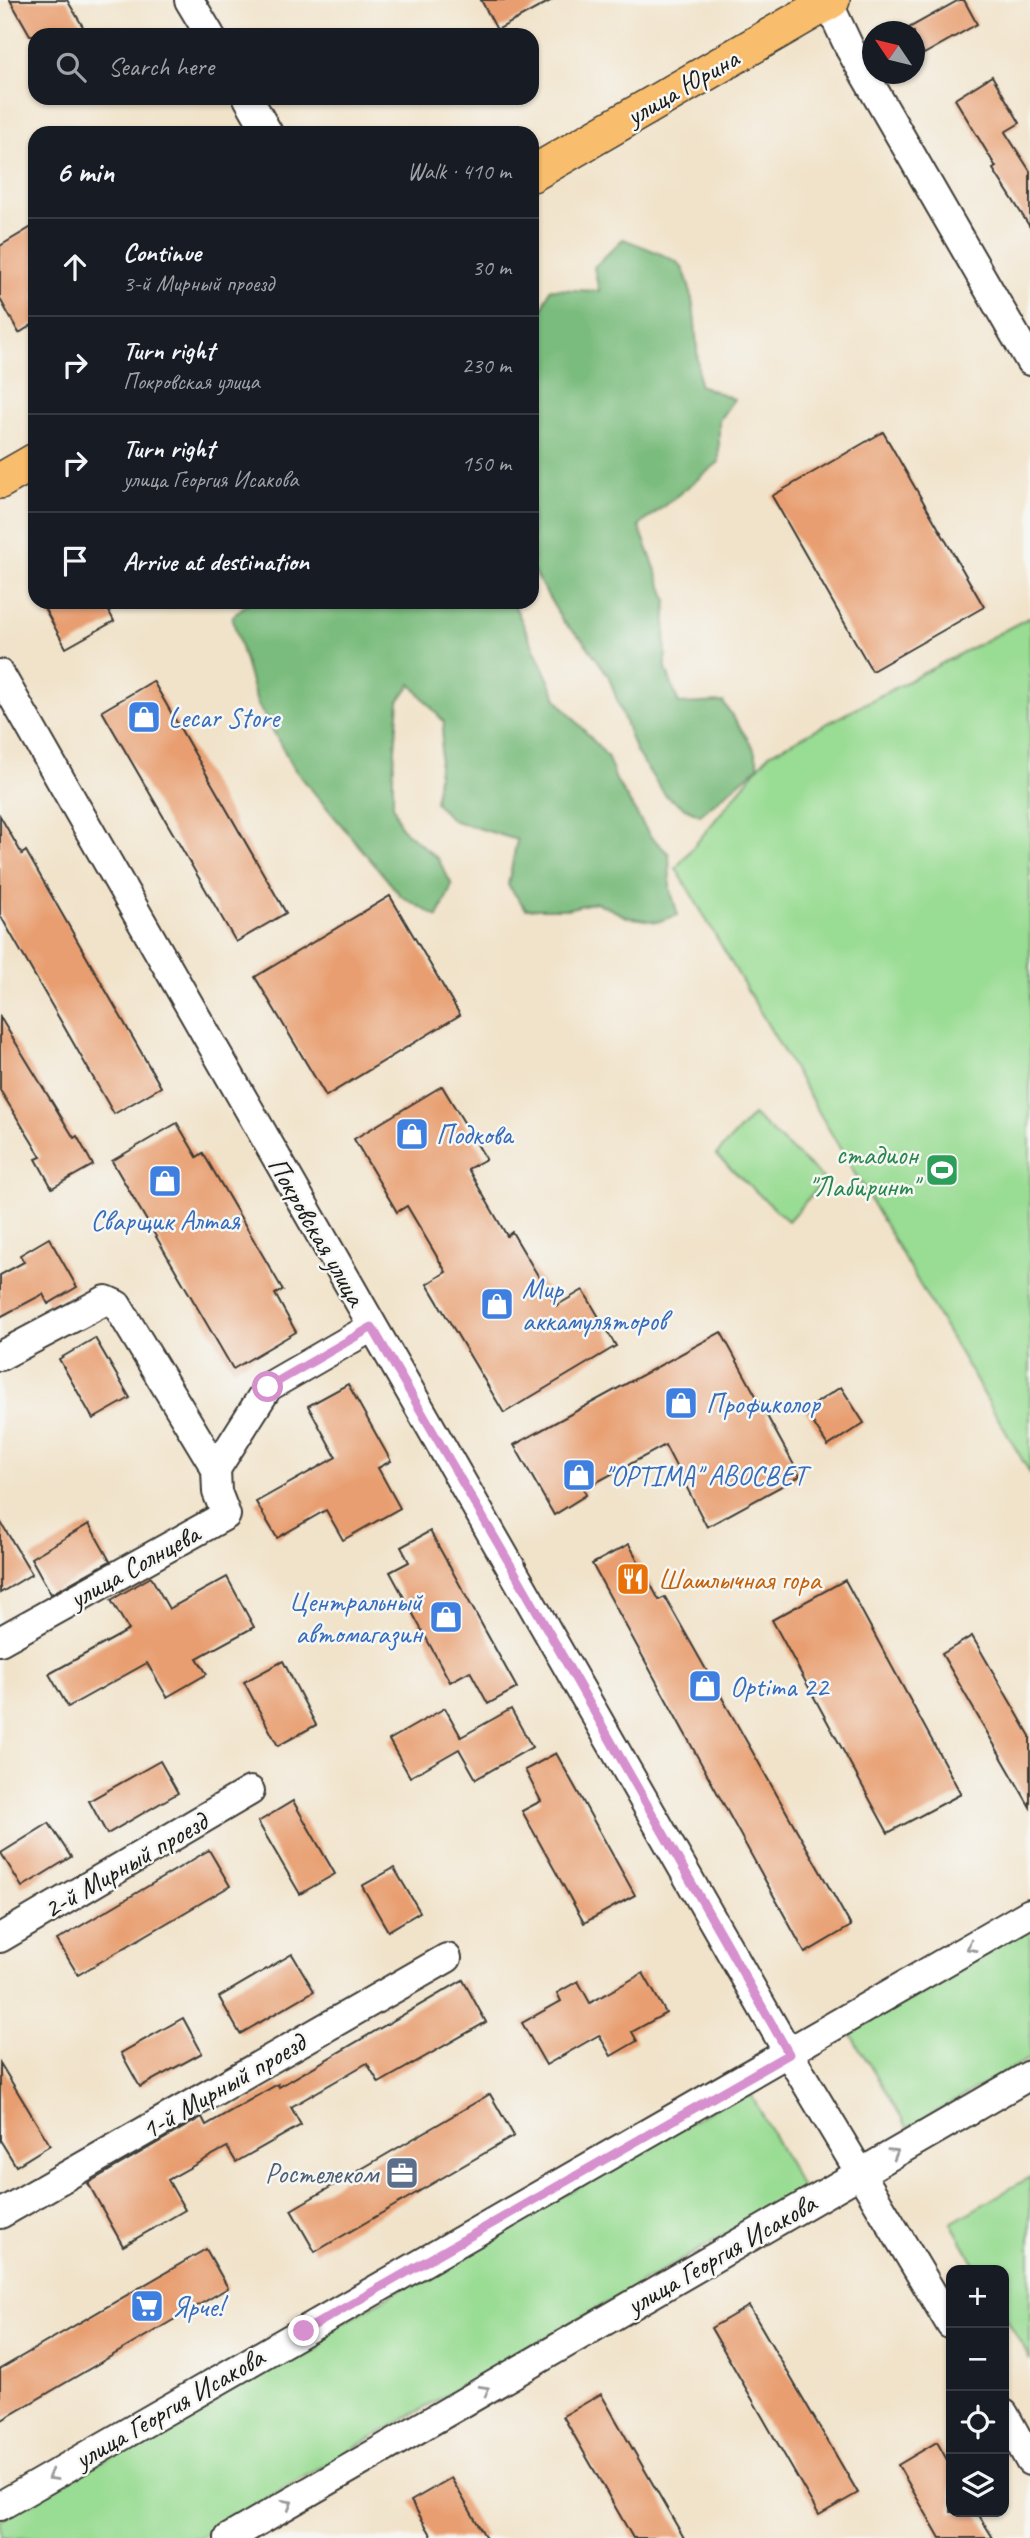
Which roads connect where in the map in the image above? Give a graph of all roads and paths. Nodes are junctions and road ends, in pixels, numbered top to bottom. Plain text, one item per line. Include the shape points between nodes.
1 (189, 0) edge
2 (829, 1) edge
3 (206, 28) edge
4 (251, 105) edge
5 (264, 126) edge
6 (539, 170) edge
7 (1030, 361) edge
8 (28, 465) edge
9 (0, 481) edge
10 (0, 674) edge
11 (372, 1327) junction
12 (0, 1356) edge
13 (216, 1469) junction
14 (0, 1641) edge
15 (250, 1791) dead end
16 (1030, 1913) edge
17 (0, 1938) edge
18 (447, 1958) dead end
19 (789, 2054) junction
20 (1030, 2075) edge
21 (860, 2174) junction
22 (2, 2210) edge
23 (946, 2317) edge
24 (1009, 2423) edge
25 (1030, 2461) edge
26 (0, 2506) edge
27 (229, 2538) edge

1 - 3 street
2 - 6 main road, улица Юрина
2 - 7 street via 850,49
4 - 5 street
8 - 9 main road
10 - 11 street, Покровская улица
11 - 13 street via 268,1387
11 - 19 street, Покровская улица
12 - 13 street via 106,1300 117,1305
13 - 14 street, улица Солнцева via 217,1492 226,1515
15 - 17 street, 2-й Мирный проезд
16 -> 19 street, улица Георгия Исакова
18 - 22 street, 1-й Мирный проезд
19 - 21 street, Покровская улица
19 -> 26 street, улица Георгия Исакова
21 -> 20 street, улица Георгия Исакова
21 - 23 street, Покровская улица
27 -> 21 street, улица Георгия Исакова
24 - 25 street

